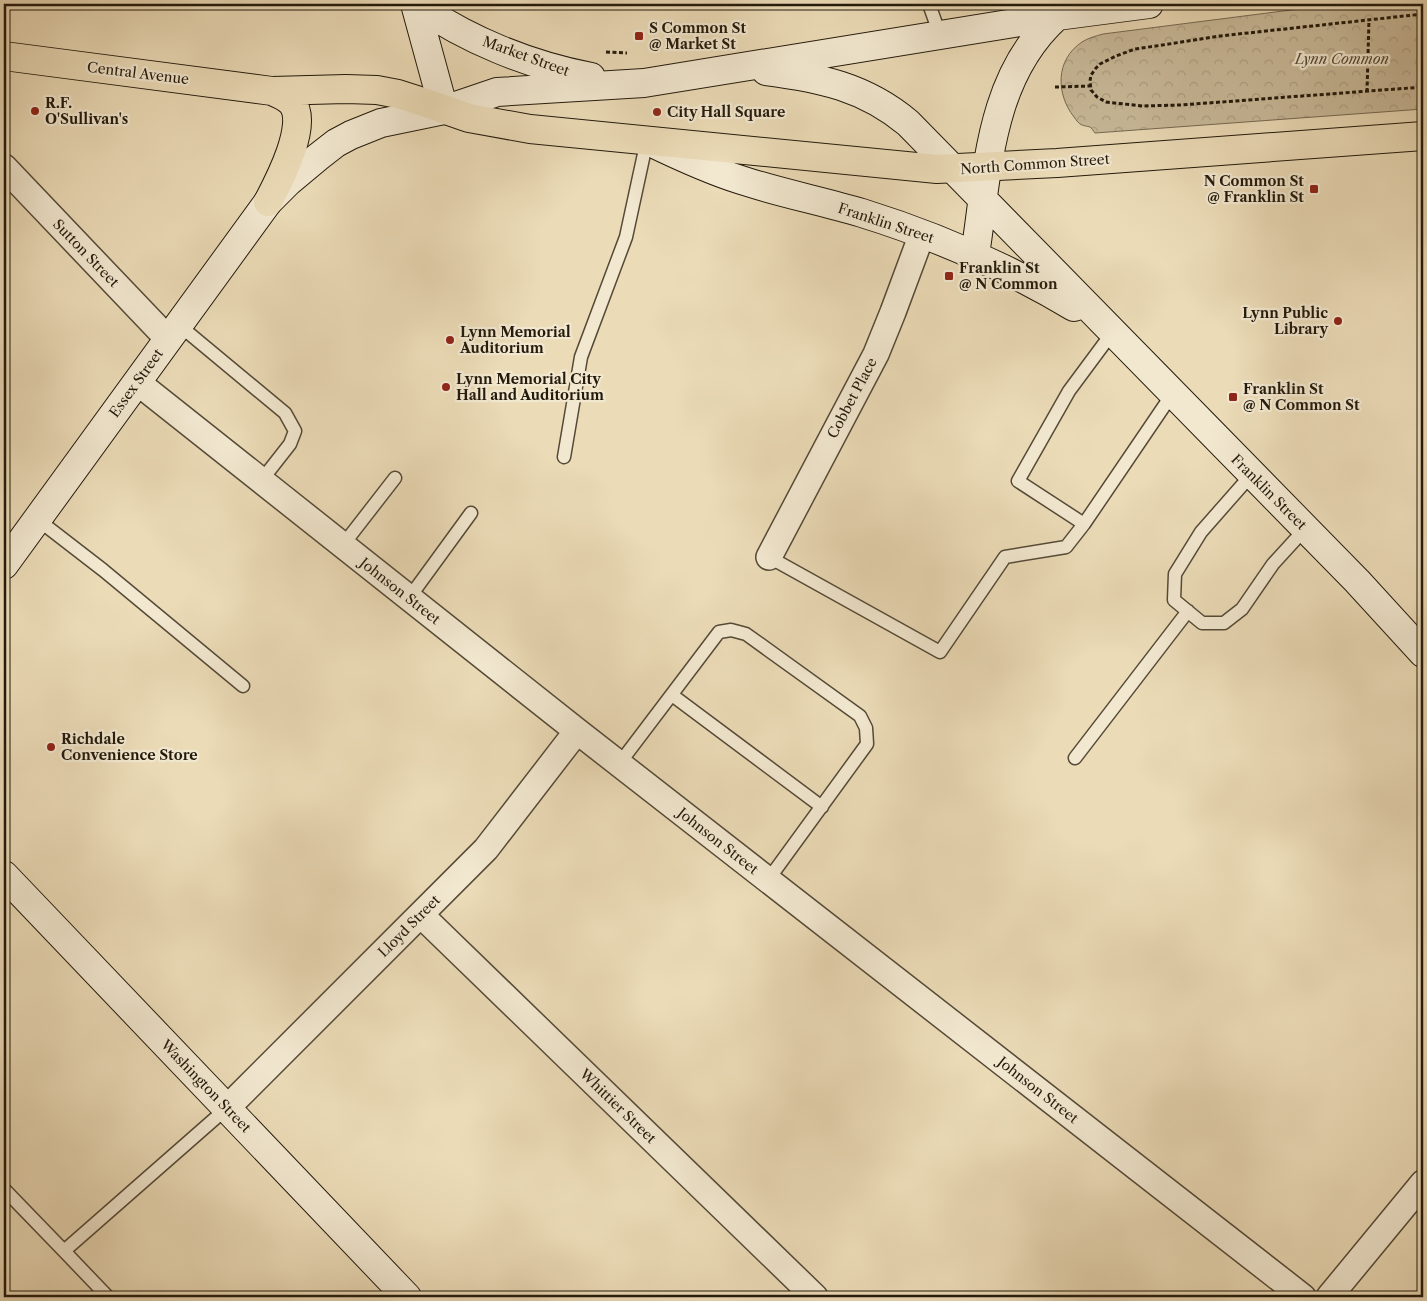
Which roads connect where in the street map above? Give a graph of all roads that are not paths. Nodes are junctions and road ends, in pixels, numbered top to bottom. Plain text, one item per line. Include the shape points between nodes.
1 (416, 4) edge
2 (929, 4) edge
3 (1149, 4) edge
4 (1055, 10) edge
5 (940, 35) junction
6 (4, 56) edge
7 (727, 70) junction
8 (644, 83) junction
9 (272, 91) junction
10 (444, 110) junction
11 (1423, 136) edge
12 (647, 140) junction
13 (988, 167) junction
14 (953, 169) junction
15 (10, 177) edge
16 (983, 200) junction
17 (268, 202) junction
18 (922, 234) junction
19 (975, 255) junction
20 (174, 332) junction
21 (1112, 333) junction
22 (137, 382) junction
23 (1173, 394) junction
24 (564, 457) dead end
25 (1252, 474) junction
26 (394, 478) dead end
27 (262, 481) junction
28 (471, 513) dead end
29 (37, 519) junction
30 (1084, 524) junction
31 (1305, 529) junction
32 (343, 546) junction
33 (769, 557) joint
34 (4, 565) edge
35 (409, 598) junction
36 (1188, 611) junction
37 (1423, 653) edge
38 (243, 686) dead end
39 (672, 695) junction
40 (577, 731) junction
41 (1075, 758) dead end
42 (620, 764) junction
43 (822, 807) junction
44 (4, 875) edge
45 (768, 880) junction
46 (421, 915) junction
47 (227, 1108) junction
48 (1423, 1183) edge
49 (4, 1190) edge
50 (64, 1251) junction
51 (108, 1297) edge
52 (407, 1297) edge
53 (815, 1297) edge
54 (1303, 1297) edge
55 (1329, 1297) edge

1 - 8 main road, Market Street via 470,36 537,63 600,79
1 - 10 main road, Market Street
2 - 5 lane
3 - 4 main road
4 - 5 main road
4 - 13 main road via 1029,46 1013,76 997,116
5 - 7 main road
6 - 9 main road, Central Avenue
7 - 8 main road
7 - 14 main road, Franklin Street via 805,76 840,85 871,98 908,123
8 - 10 main road via 497,92
9 - 10 main road via 377,90
9 - 17 main road via 292,103 297,126 283,171
10 - 12 main road via 521,128
10 - 17 main road via 366,128 336,143 301,170
11 - 13 main road, North Common Street
12 - 14 main road, North Common Street via 902,167
12 - 18 main road, Franklin Street via 714,171
12 - 24 lane via 626,237 581,357
13 - 14 main road, North Common Street
13 - 16 main road
14 - 16 main road, Franklin Street
15 - 20 street, Sutton Street
16 - 19 main road
16 - 21 main road, Franklin Street
17 - 20 main road, Essex Street
18 - 19 main road, Franklin Street
18 - 33 street, Cobbet Place via 876,354
19 - 21 main road, Franklin Street via 1047,291
20 - 22 main road, Essex Street
20 - 27 lane via 285,414 295,431 290,444
21 - 23 main road, Franklin Street
21 - 30 lane via 1069,391 1018,480
22 - 27 street, Johnson Street
22 - 29 main road, Essex Street
23 - 25 main road, Franklin Street
23 - 30 lane
25 - 31 main road, Franklin Street
25 - 36 lane via 1201,532 1175,574 1174,600
26 - 32 lane
27 - 32 street, Johnson Street
28 - 35 lane
29 - 34 main road, Essex Street
29 - 38 lane
30 - 33 lane via 1066,547 1005,556 940,652
31 - 36 lane via 1273,564 1242,609 1224,622 1202,623
31 - 37 main road, Franklin Street
32 - 35 street, Johnson Street
35 - 40 street, Johnson Street
36 - 41 lane
39 - 42 lane
39 - 43 lane
39 - 43 lane via 719,632 731,630 746,634 860,716 866,728 867,744
40 - 42 street, Johnson Street
40 - 46 street, Lloyd Street via 486,849
42 - 45 street, Johnson Street
43 - 45 lane
44 - 47 main road, Washington Street
45 - 54 street, Johnson Street
46 - 47 street, Lloyd Street
46 - 53 street, Whittier Street
47 - 50 lane
47 - 52 main road, Washington Street
48 - 55 street
49 - 50 lane
50 - 51 lane

